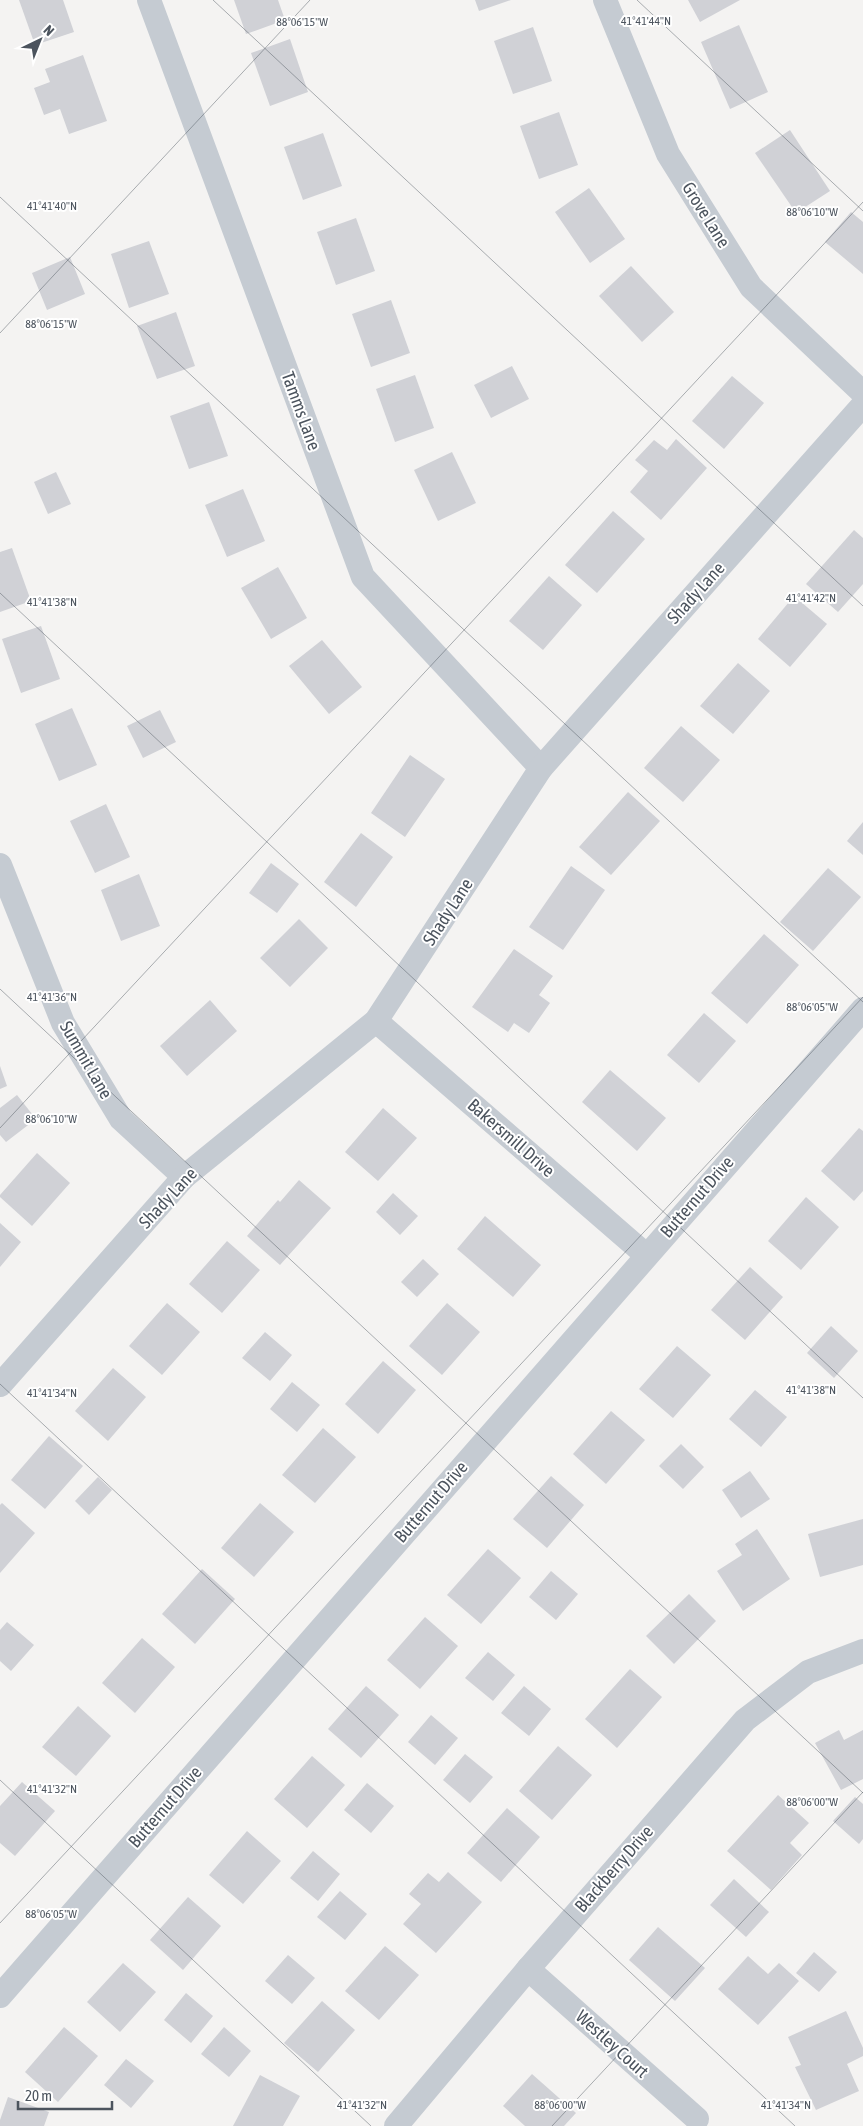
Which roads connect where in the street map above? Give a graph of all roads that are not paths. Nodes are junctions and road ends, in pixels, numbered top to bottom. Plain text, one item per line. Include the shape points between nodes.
1 (149, 0) edge
2 (605, 0) edge
3 (863, 393) edge
4 (863, 405) edge
5 (541, 768) junction
6 (0, 865) edge
7 (863, 1009) edge
8 (376, 1022) junction
9 (184, 1177) junction
10 (646, 1255) junction
11 (0, 1386) edge
12 (863, 1651) edge
13 (528, 1969) junction
14 (0, 1996) edge
15 (697, 2119) dead end
16 (396, 2126) edge

1 - 5 street, Tamms Lane via 363,577
2 - 3 street, Grove Lane via 668,154 751,287
4 - 5 street, Shady Lane
5 - 8 street, Shady Lane
6 - 9 street, Summit Lane via 63,1023 121,1119
7 - 10 street, Butternut Drive
8 - 9 street, Shady Lane
8 - 10 street, Bakersmill Drive
9 - 11 street, Shady Lane
10 - 14 street, Butternut Drive
12 - 13 street, Blackberry Drive via 808,1672 745,1720
13 - 15 street, Westley Court
13 - 16 street, Blackberry Drive

